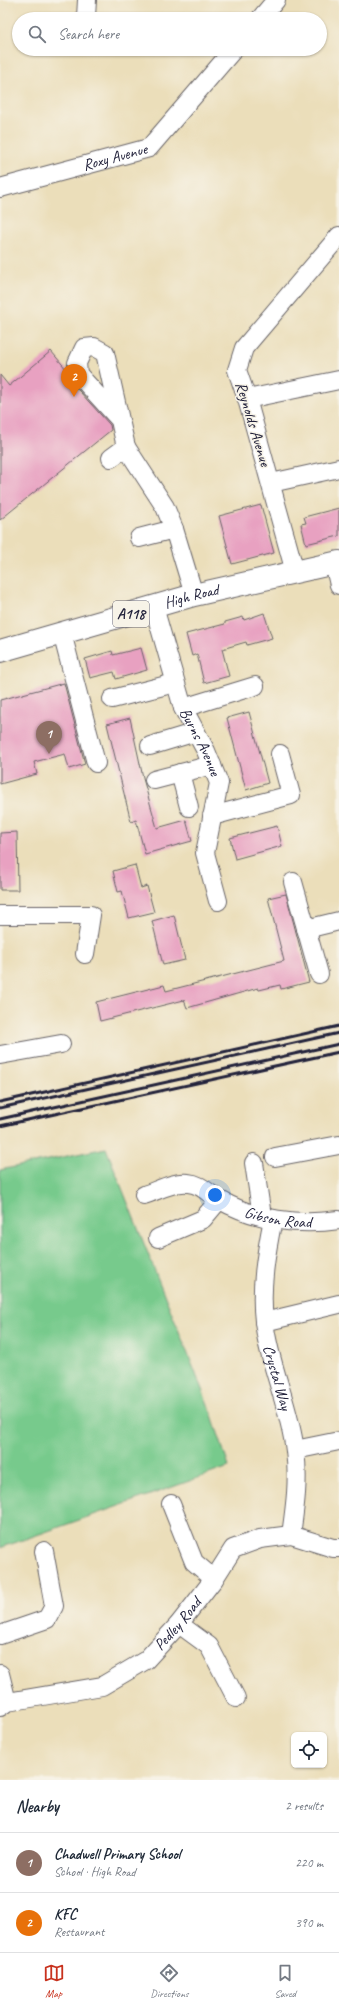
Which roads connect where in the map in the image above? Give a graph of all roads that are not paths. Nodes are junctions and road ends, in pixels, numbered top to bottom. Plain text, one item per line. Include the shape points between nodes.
1 (276, 0) edge
2 (266, 12) edge
3 (228, 56) edge
4 (0, 188) edge
5 (339, 236) edge
6 (339, 380) edge
7 (247, 399) junction
8 (120, 420) dead end
9 (126, 447) junction
10 (111, 458) dead end
11 (339, 468) edge
12 (271, 483) junction
13 (174, 529) junction
14 (139, 538) dead end
15 (336, 562) edge
16 (295, 572) junction
17 (339, 585) edge
18 (194, 596) junction
19 (154, 607) junction
20 (62, 633) junction
21 (0, 650) edge
22 (175, 683) junction
23 (255, 686) dead end
24 (112, 699) dead end
25 (183, 708) junction
26 (196, 732) junction
27 (150, 746) dead end
28 (280, 754) dead end
29 (96, 763) dead end
30 (212, 765) junction
31 (180, 773) junction
32 (154, 780) dead end
33 (189, 807) dead end
34 (212, 816) junction
35 (293, 882) dead end
36 (218, 901) dead end
37 (0, 915) edge
38 (339, 921) edge
39 (306, 929) junction
40 (85, 954) dead end
41 (319, 974) dead end
42 (61, 1044) dead end
43 (0, 1055) edge
44 (332, 1146) edge
45 (275, 1157) dead end
46 (254, 1163) dead end
47 (144, 1195) dead end
48 (219, 1200) junction
49 (268, 1218) junction
50 (339, 1220) edge
51 (158, 1238) dead end
52 (339, 1304) edge
53 (264, 1322) junction
54 (339, 1441) edge
55 (295, 1450) junction
56 (172, 1504) dead end
57 (291, 1535) junction
58 (339, 1548) edge
59 (44, 1552) dead end
60 (214, 1579) junction
61 (179, 1624) junction
62 (0, 1635) edge
63 (0, 1674) edge
64 (236, 1698) dead end
65 (3, 1704) edge

1 - 2 street
3 - 4 street, Roxy Avenue via 149,148
5 - 7 street, Reynolds Avenue via 244,348 237,370
6 - 7 street
7 - 12 street, Reynolds Avenue
8 - 9 street
9 - 10 street
9 - 13 street via 165,507
11 - 12 street
12 - 16 street, Reynolds Avenue
13 - 14 street
13 - 18 street
15 - 16 main road, High Road / A118
15 - 17 street
16 - 18 main road, High Road / A118
18 - 19 main road, High Road / A118
19 - 20 main road, High Road / A118
19 - 22 street, Burns Avenue
20 - 21 main road, High Road / A118
20 - 29 street
22 - 24 street
22 - 25 street, Burns Avenue
23 - 25 street
25 - 26 street, Burns Avenue
26 - 27 street
26 - 30 street, Burns Avenue
28 - 34 street via 291,795
30 - 31 street
30 - 34 street, Burns Avenue via 219,783
31 - 32 street
31 - 33 street
34 - 36 street, Burns Avenue via 205,853
35 - 39 street
37 - 40 street via 90,915
38 - 39 street
39 - 41 street
42 - 43 street
44 - 45 street
46 - 49 street, Crystal Way
47 - 48 street, Gibson Road via 186,1182 198,1184
48 - 49 street, Gibson Road
48 - 51 street via 203,1219
49 - 50 street, Gibson Road via 300,1222
49 - 53 street, Crystal Way via 262,1297
52 - 53 street
53 - 55 street, Crystal Way
54 - 55 street
55 - 57 street, Crystal Way via 297,1497
56 - 60 street via 194,1562
57 - 58 street, Pedley Road
57 - 60 street, Pedley Road via 260,1539 233,1549
59 - 62 street via 54,1606 47,1619
60 - 61 street, Pedley Road
61 - 64 street via 209,1646
61 - 65 street, Pedley Road via 146,1660 102,1686
63 - 65 street

